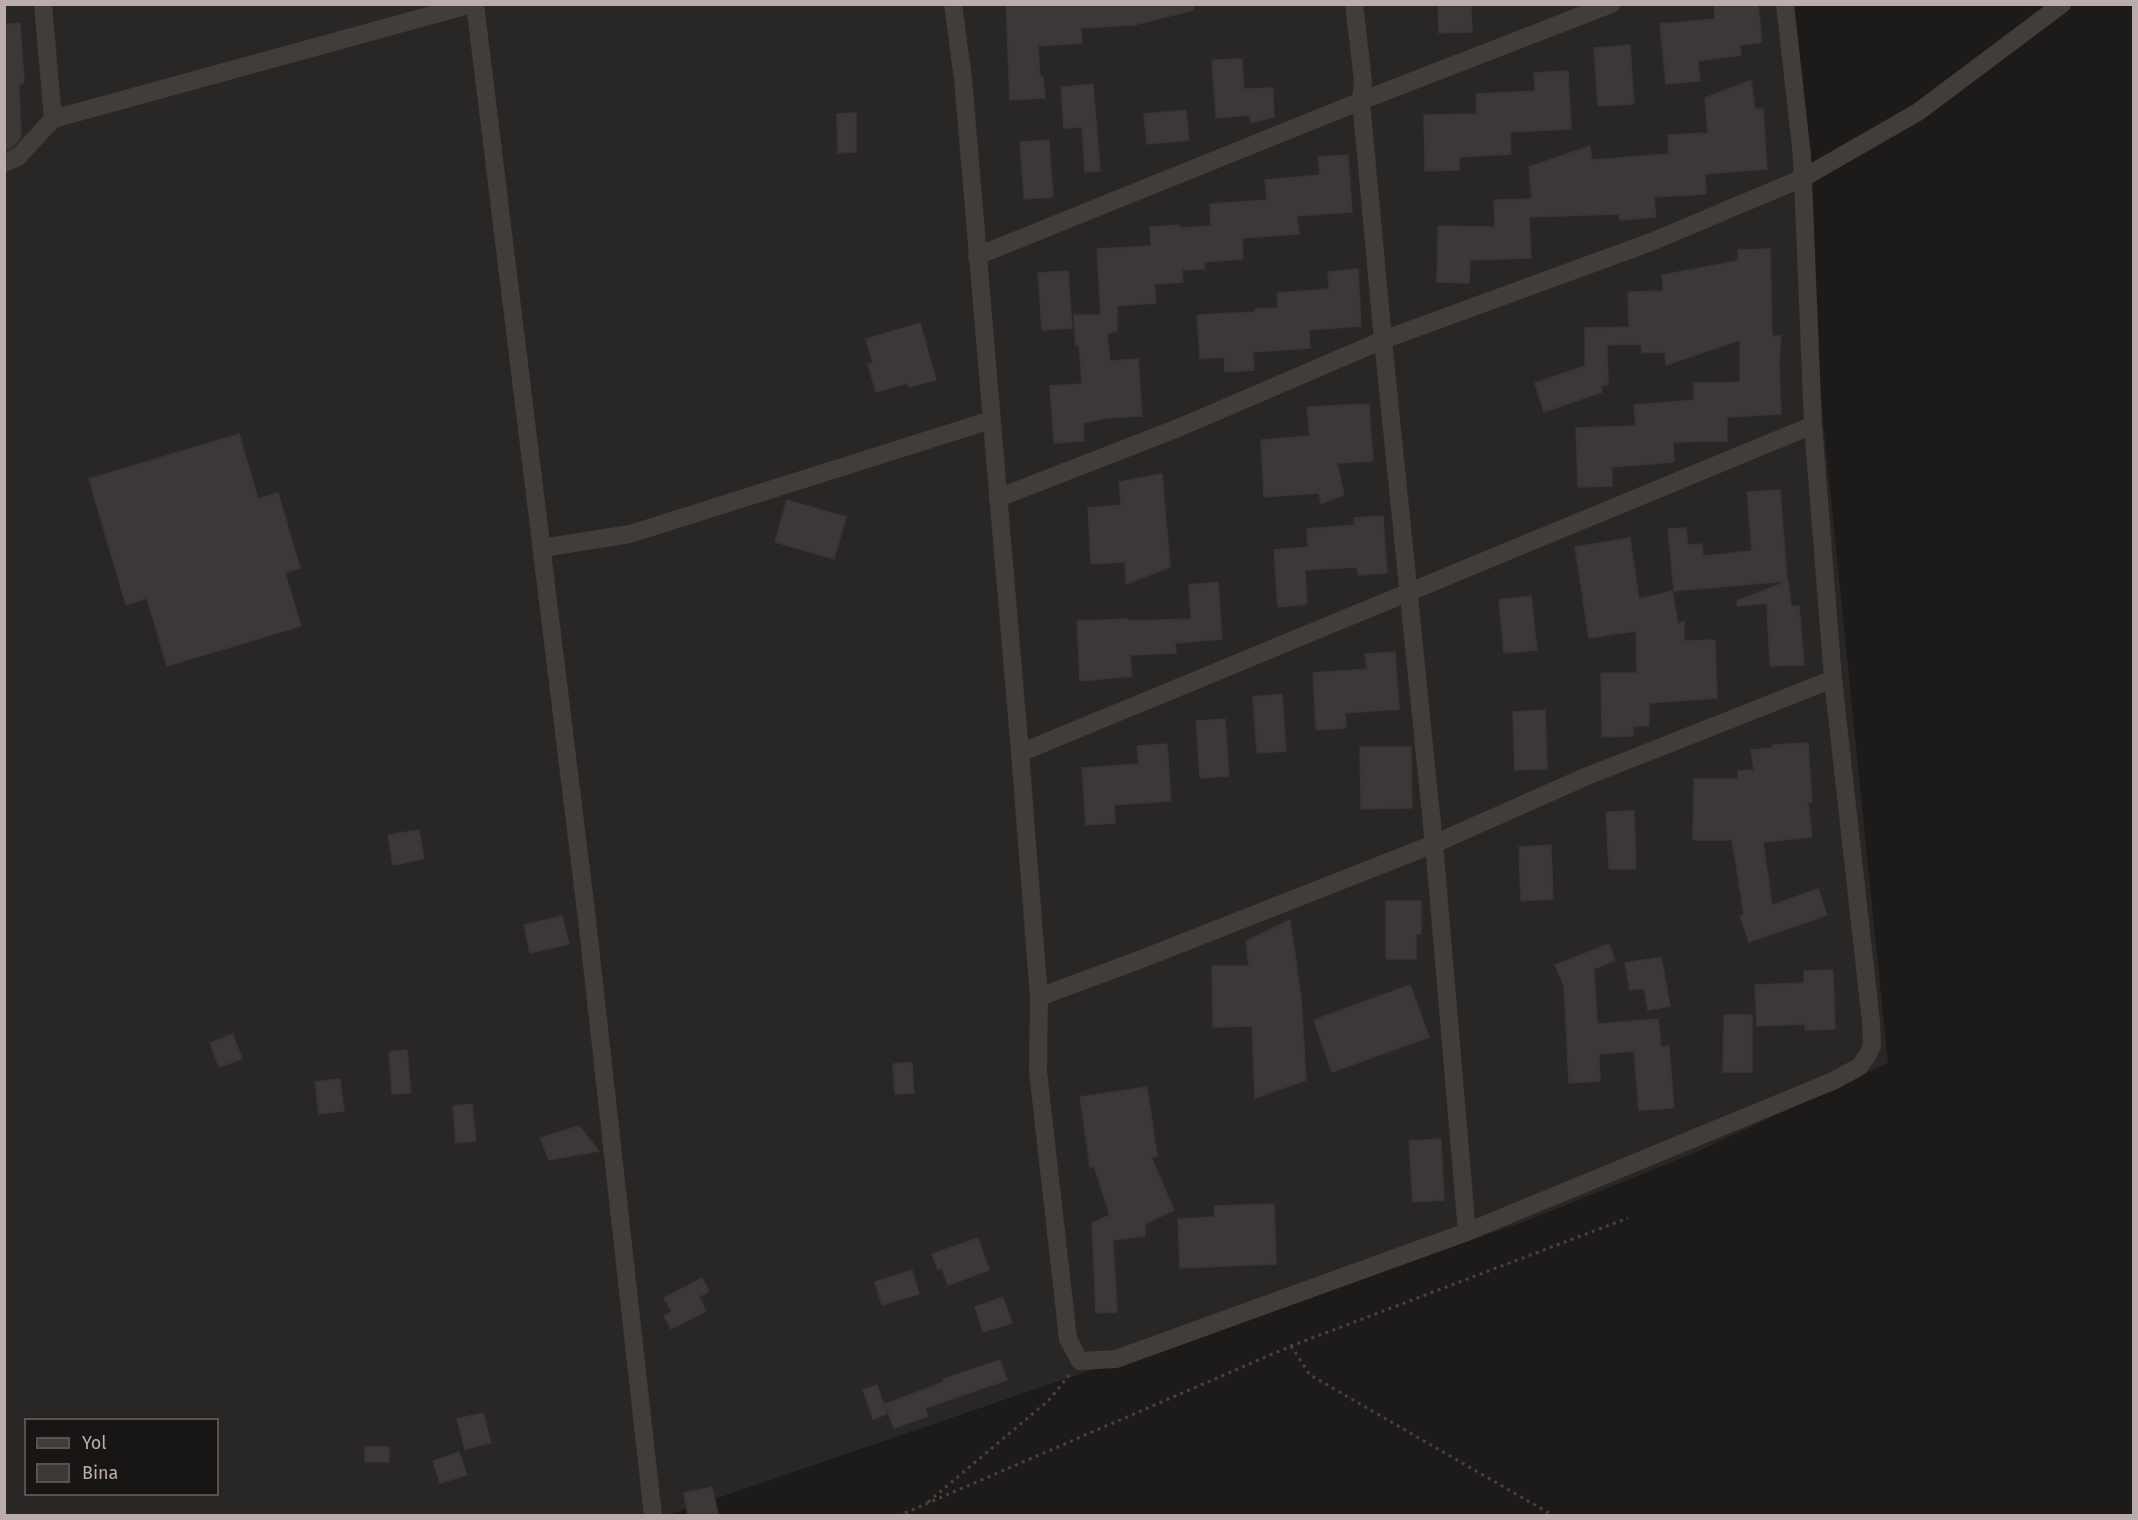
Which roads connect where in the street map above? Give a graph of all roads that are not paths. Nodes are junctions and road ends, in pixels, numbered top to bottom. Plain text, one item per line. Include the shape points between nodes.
1 (43, 4) edge
2 (474, 4) edge
3 (953, 4) edge
4 (1354, 4) edge
5 (1611, 4) edge
6 (1785, 4) edge
7 (2062, 4) edge
8 (1361, 101) junction
9 (53, 119) junction
10 (4, 163) edge
11 (1803, 178) junction
12 (977, 256) junction
13 (1383, 340) junction
14 (991, 420) junction
15 (1813, 425) junction
16 (998, 498) junction
17 (542, 548) junction
18 (1408, 593) junction
19 (1833, 679) junction
20 (1020, 753) junction
21 (1434, 844) junction
22 (1039, 997) junction
23 (1467, 1232) junction
24 (653, 1515) edge

1 - 9 street
2 - 9 street
2 - 17 street
3 - 12 street
4 - 8 street via 1363,81
5 - 8 street
6 - 11 street
7 - 11 street via 1918,112
8 - 12 street
8 - 13 street
9 - 10 street via 18,157
11 - 13 street via 1651,242
11 - 15 street
12 - 14 street
13 - 16 street via 1178,428
13 - 18 street
14 - 16 street
14 - 17 street via 630,534
15 - 18 street
15 - 19 street
16 - 20 street
17 - 24 street
18 - 20 street
18 - 21 street
19 - 21 street via 1585,777
19 - 23 street via 1871,1022 1872,1047 1867,1056 1859,1067 1833,1081
20 - 22 street
21 - 22 street
21 - 23 street
22 - 23 street via 1038,1071 1068,1339 1080,1361 1116,1359

